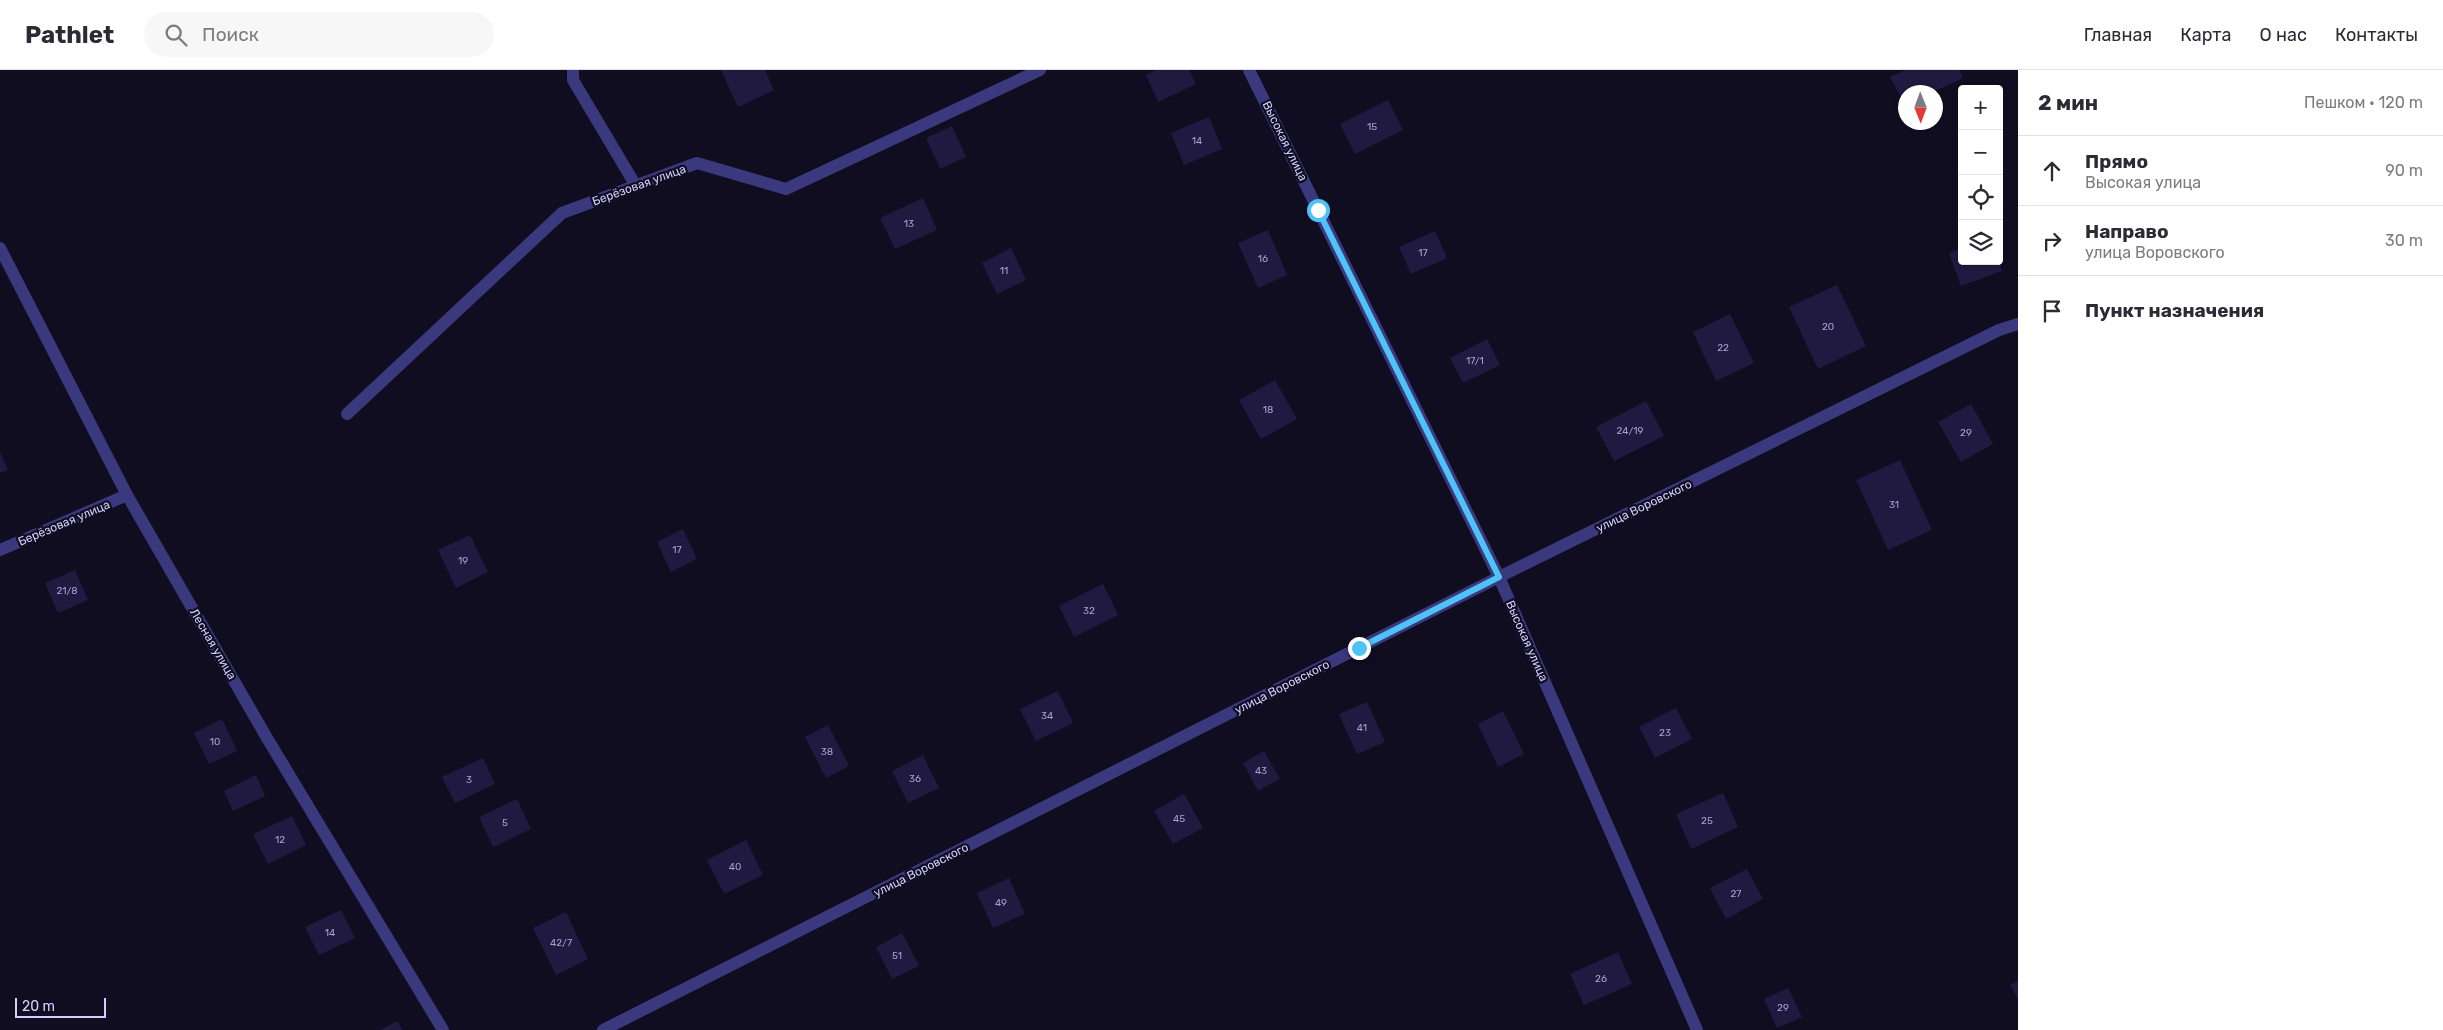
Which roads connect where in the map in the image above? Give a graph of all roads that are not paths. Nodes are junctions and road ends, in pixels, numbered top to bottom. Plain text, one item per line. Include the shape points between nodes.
1 (573, 70) edge
2 (1040, 70) edge
3 (1249, 70) edge
4 (636, 186) junction
5 (0, 248) edge
6 (2018, 324) edge
7 (347, 414) dead end
8 (128, 495) junction
9 (0, 550) edge
10 (1499, 577) junction
11 (443, 1030) edge
12 (603, 1030) edge
13 (1696, 1030) edge

1 - 4 street via 573,80
2 - 4 street, Берёзовая улица via 786,189 697,163
3 - 10 street, Высокая улица
4 - 7 street, Берёзовая улица via 562,213
5 - 8 street, Лесная улица
6 - 10 street, улица Воровского via 1999,330
8 - 9 street, Берёзовая улица
8 - 11 street, Лесная улица via 267,738
10 - 12 street, улица Воровского
10 - 13 street, Высокая улица

